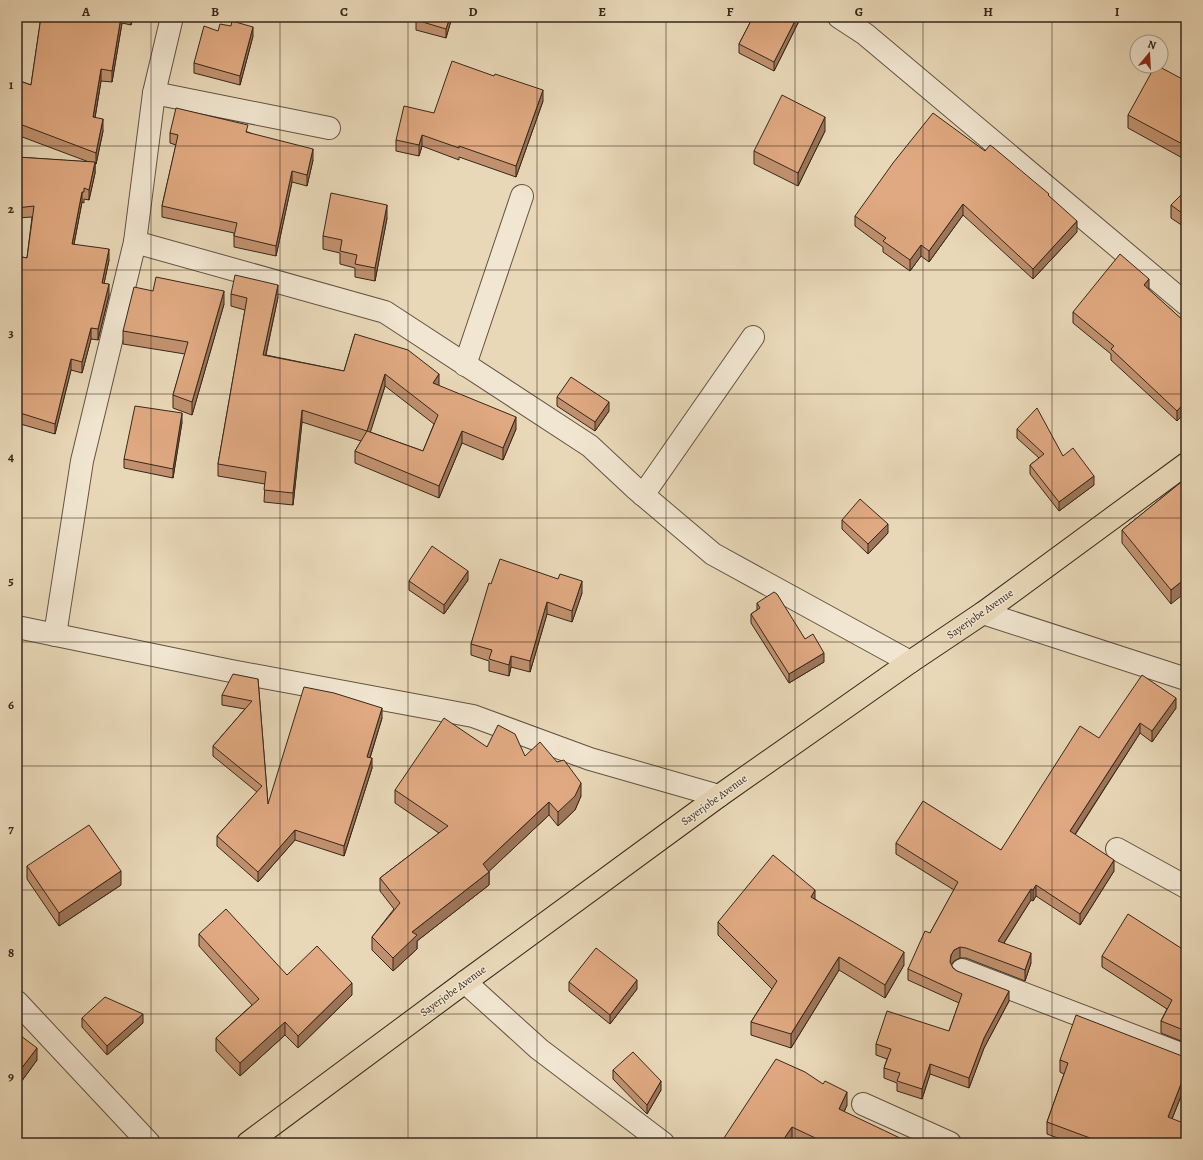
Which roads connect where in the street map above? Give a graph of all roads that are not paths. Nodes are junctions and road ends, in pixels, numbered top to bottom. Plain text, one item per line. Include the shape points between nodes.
1 (172, 17) edge
2 (839, 17) edge
3 (154, 93) junction
4 (329, 128) dead end
5 (522, 196) dead end
6 (135, 242) junction
7 (1186, 304) edge
8 (753, 337) dead end
9 (465, 365) junction
10 (1186, 464) edge
11 (643, 495) junction
12 (983, 613) junction
13 (17, 627) edge
14 (55, 635) junction
15 (910, 662) junction
16 (1186, 679) edge
17 (719, 796) junction
18 (1117, 849) dead end
19 (1186, 887) edge
20 (962, 970) dead end
21 (465, 982) junction
22 (17, 1002) edge
23 (1186, 1056) edge
24 (863, 1104) dead end
25 (149, 1143) edge
26 (248, 1143) edge
27 (663, 1143) edge
28 (950, 1143) edge

1 - 3 street
2 - 7 street via 865,34
3 - 4 street
3 - 6 street
5 - 9 street
6 - 9 street via 385,312
6 - 14 street via 82,460
8 - 11 street
9 - 11 street via 590,446
10 - 12 main road, Sayerjobe Avenue
11 - 15 street via 713,554
12 - 15 main road, Sayerjobe Avenue
12 - 16 street
13 - 14 street
14 - 17 street via 472,716 590,759
15 - 17 main road, Sayerjobe Avenue
17 - 21 main road, Sayerjobe Avenue
18 - 19 street
20 - 23 street
21 - 26 main road, Sayerjobe Avenue
21 - 27 street via 539,1049
22 - 25 street
24 - 28 street

